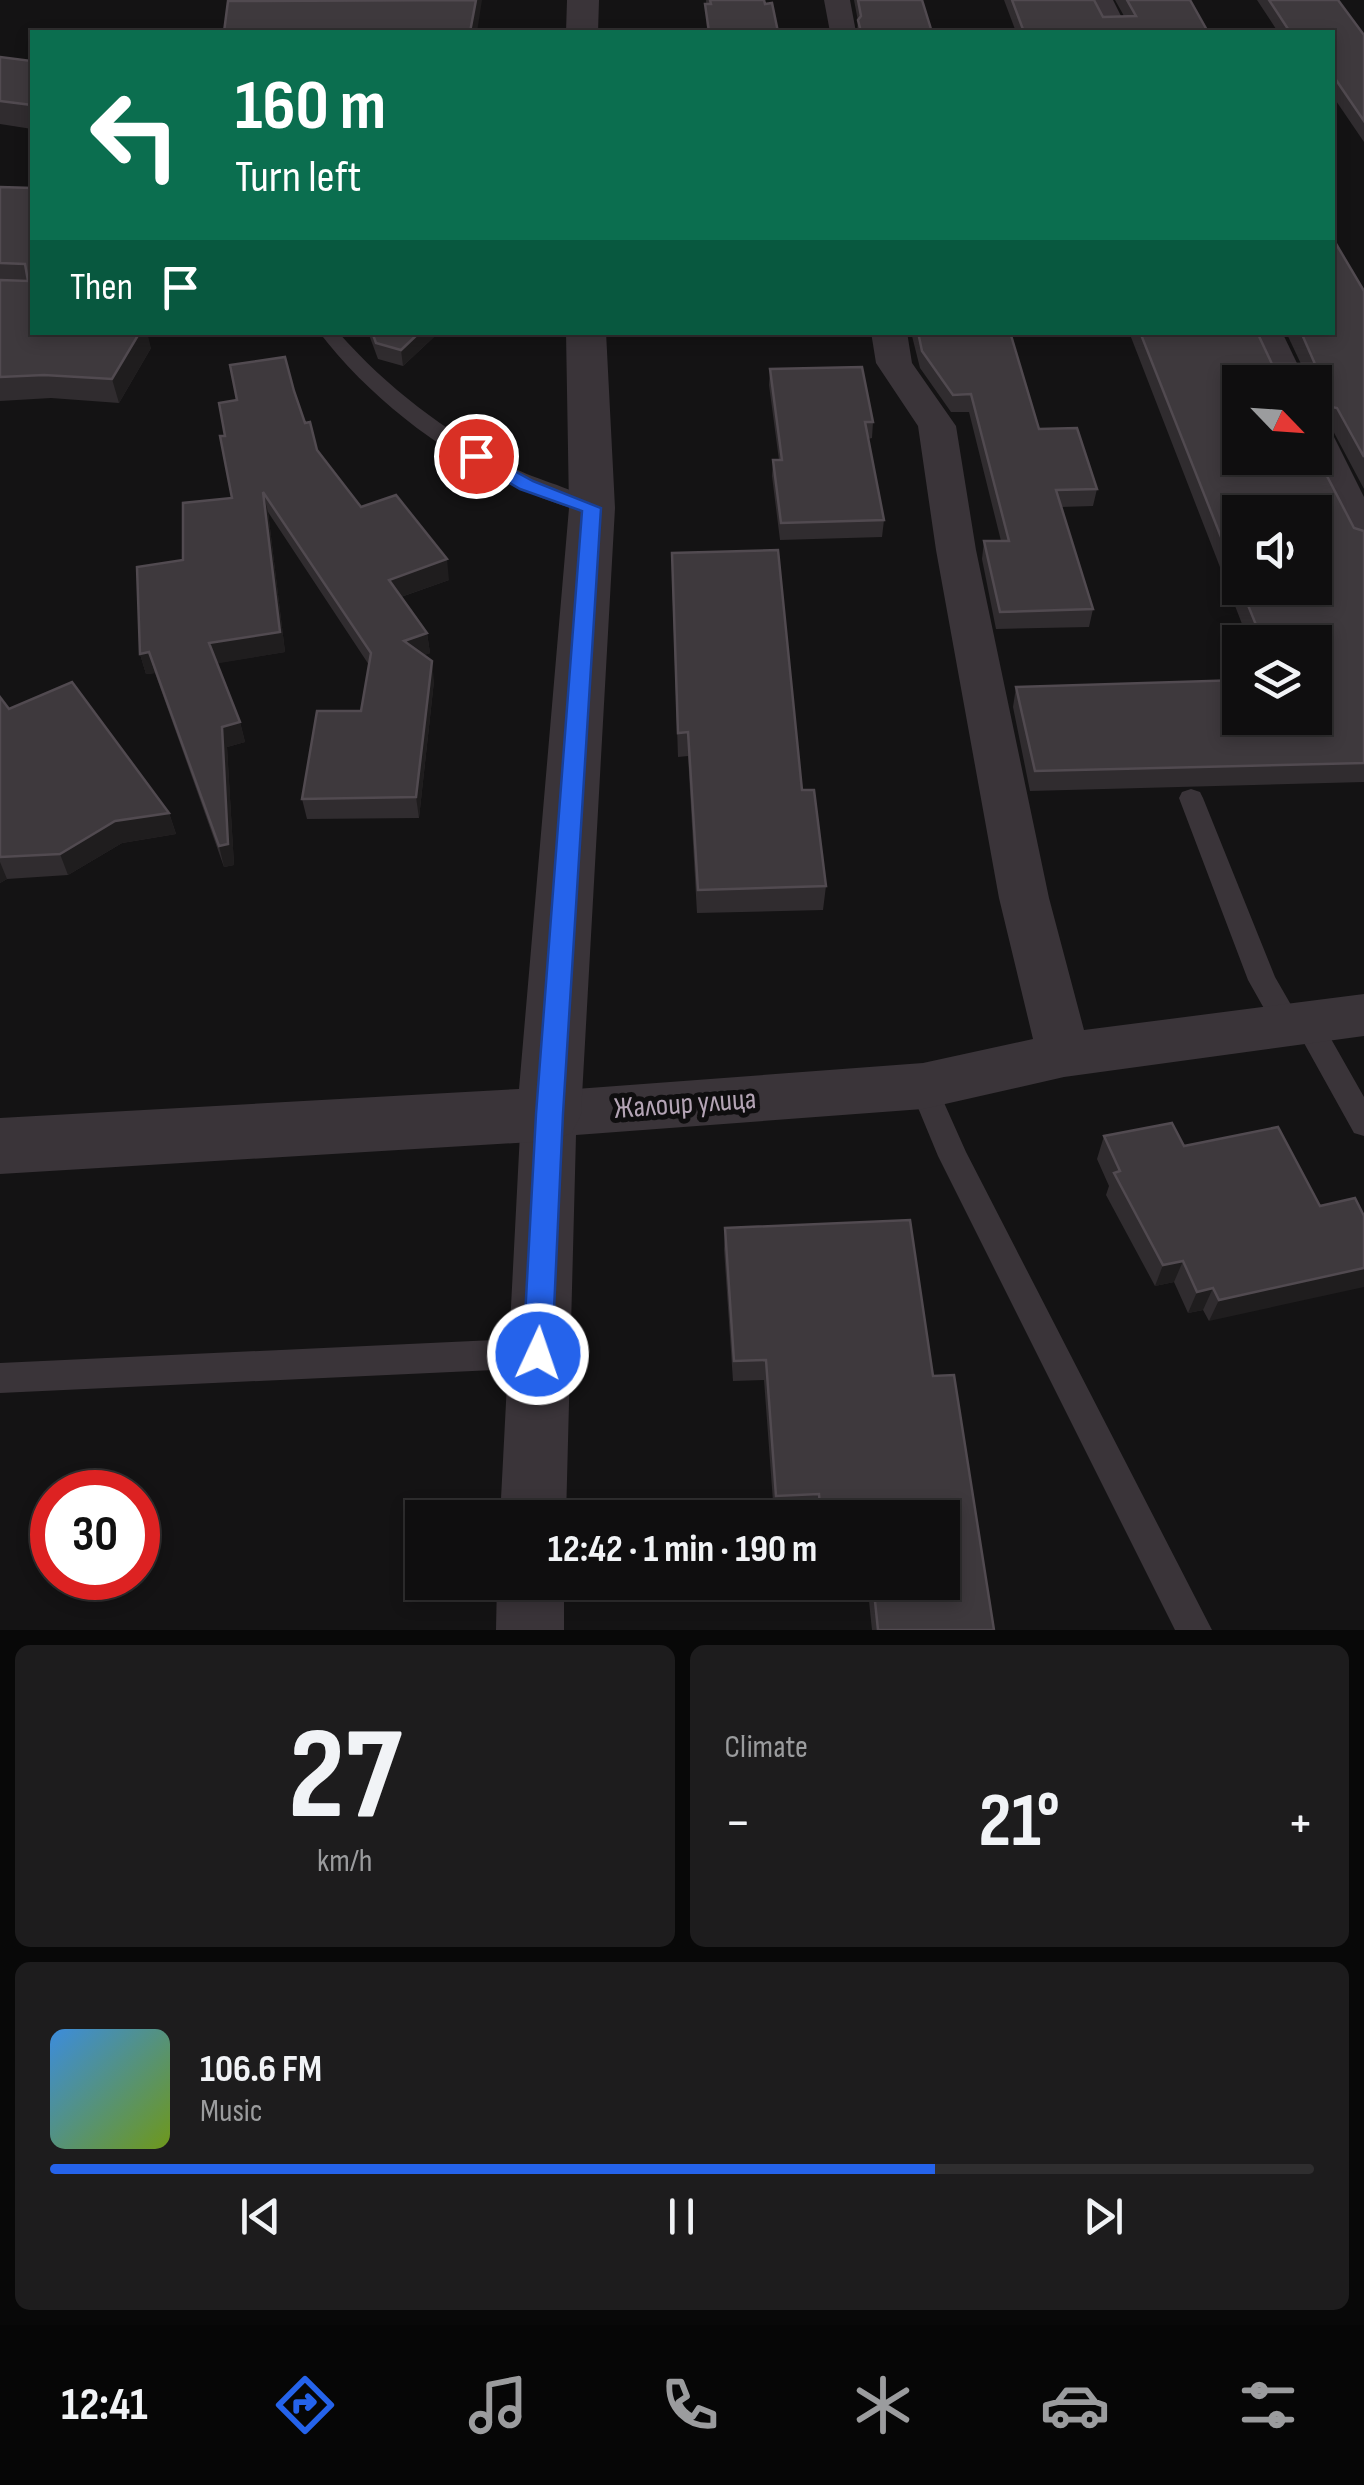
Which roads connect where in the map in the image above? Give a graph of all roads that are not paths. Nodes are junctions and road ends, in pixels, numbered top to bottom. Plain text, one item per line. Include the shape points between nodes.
1 (583, 0) edge
2 (836, 0) edge
3 (1100, 0) edge
4 (582, 30) edge
5 (842, 30) edge
6 (1115, 30) edge
7 (330, 335) edge
8 (586, 335) edge
9 (889, 335) edge
10 (1265, 335) edge
11 (1280, 365) edge
12 (1332, 472) edge
13 (592, 508) junction
14 (1364, 537) edge
15 (1191, 798) dead end
16 (1364, 1015) edge
17 (1299, 1026) junction
18 (1064, 1055) junction
19 (923, 1086) junction
20 (550, 1114) junction
21 (1364, 1124) edge
22 (0, 1146) edge
23 (538, 1354) junction
24 (0, 1378) edge
25 (534, 1500) edge
26 (531, 1600) edge
27 (530, 1630) edge
28 (1194, 1630) edge

1 - 4 street
2 - 5 street
3 - 6 street
7 - 13 lane via 361,374 451,441 527,485
8 - 13 street
9 - 18 street via 894,363 936,426 1024,898
10 - 11 street
12 - 14 street
13 - 20 street
15 - 17 lane via 1262,980
16 - 17 street, Жалоир улица
17 - 18 street, Жалоир улица
17 - 21 lane
18 - 19 street, Жалоир улица
19 - 20 street, Жалоир улица
19 - 28 lane
20 - 22 street, Жалоир улица
20 - 23 street
23 - 24 lane
23 - 25 street
26 - 27 street

